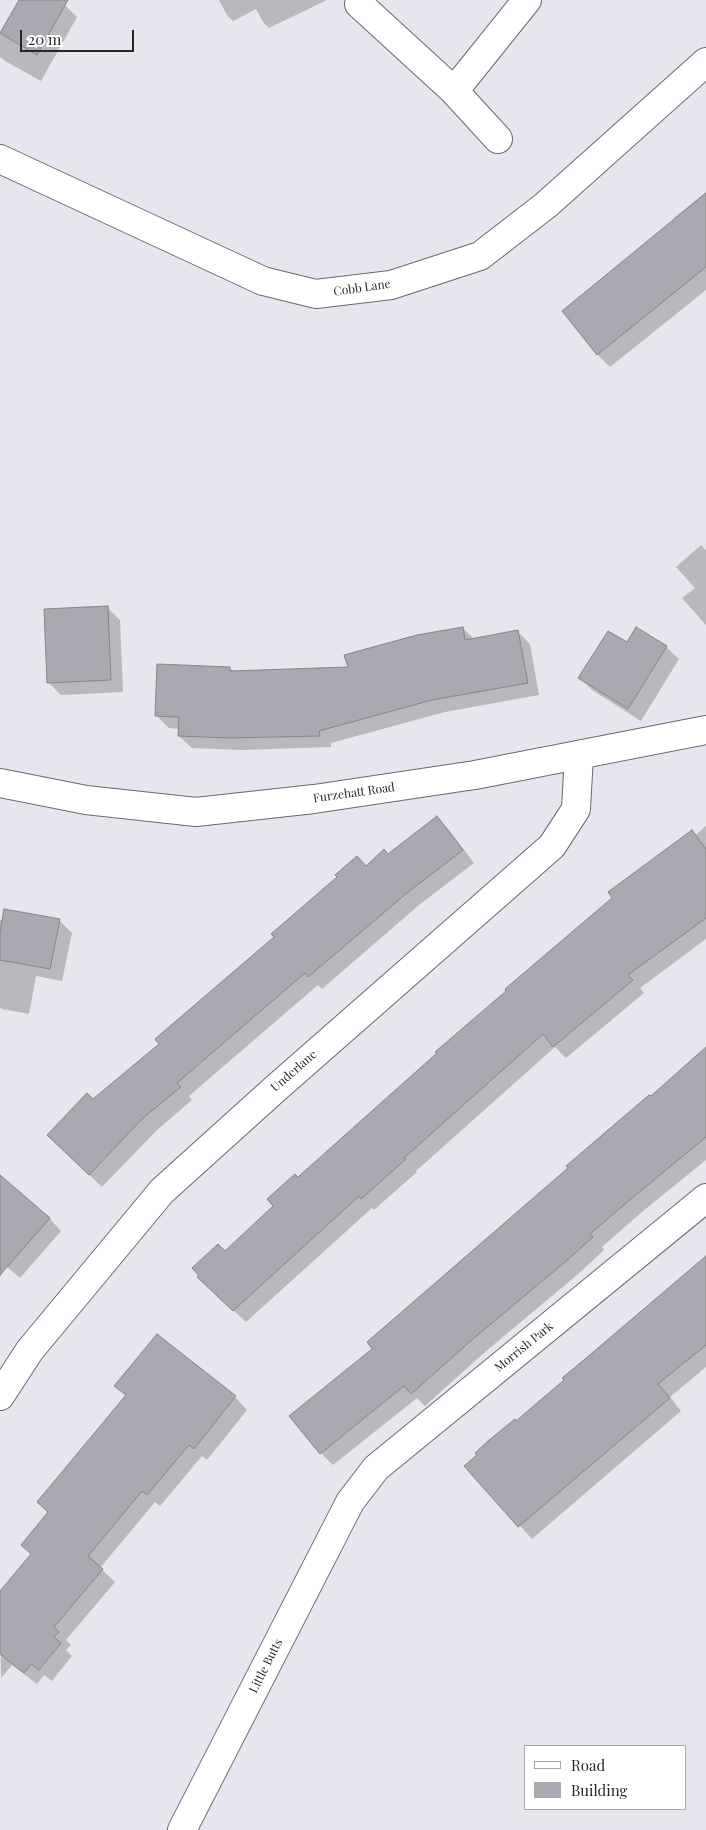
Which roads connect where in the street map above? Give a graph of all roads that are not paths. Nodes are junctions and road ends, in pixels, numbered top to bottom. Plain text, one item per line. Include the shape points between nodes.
1 (527, 0) edge
2 (359, 4) dead end
3 (706, 62) edge
4 (454, 91) junction
5 (498, 139) dead end
6 (0, 159) edge
7 (706, 730) edge
8 (578, 755) junction
9 (0, 783) edge
10 (706, 1198) edge
11 (0, 1396) edge
12 (350, 1502) joint
13 (182, 1830) edge

1 - 4 street
2 - 4 street
3 - 6 street, Cobb Lane via 546,205 480,256 391,285 316,294 263,281
4 - 5 street
7 - 8 street, Furzehatt Road
8 - 9 street, Furzehatt Road via 475,775 314,799 196,812 86,800
8 - 11 street, Underlane via 576,809 552,846 162,1191 30,1350
10 - 12 street, Morrish Park via 376,1468
12 - 13 street, Little Butts

